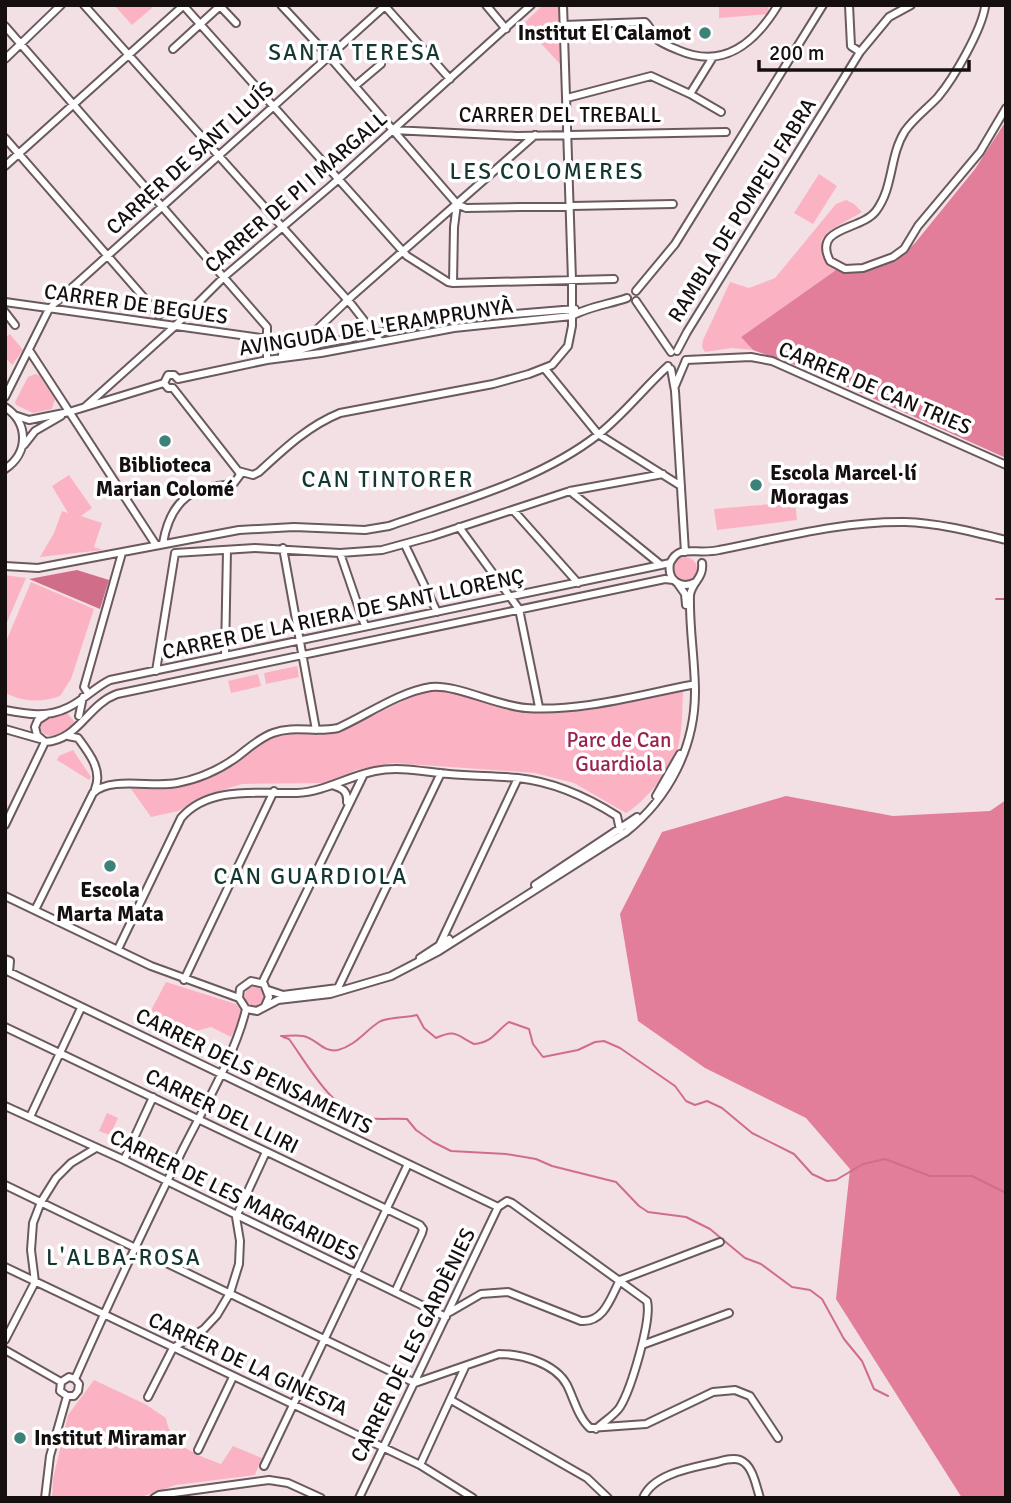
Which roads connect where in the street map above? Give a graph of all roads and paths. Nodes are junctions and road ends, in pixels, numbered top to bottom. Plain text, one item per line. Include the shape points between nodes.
1 (61, 5) edge
2 (84, 5) edge
3 (183, 5) edge
4 (281, 5) edge
5 (385, 5) edge
6 (486, 5) edge
7 (531, 5) edge
8 (564, 5) edge
9 (778, 5) edge
10 (823, 5) edge
11 (849, 5) edge
12 (911, 5) edge
13 (986, 6) edge
14 (236, 23) dead end
15 (200, 24) junction
16 (564, 25) junction
17 (5, 26) edge
18 (506, 29) junction
19 (21, 44) junction
20 (173, 49) dead end
21 (859, 52) junction
22 (128, 55) junction
23 (714, 56) junction
24 (329, 57) junction
25 (5, 59) edge
26 (381, 64) dead end
27 (450, 79) junction
28 (355, 86) junction
29 (690, 94) junction
30 (566, 98) junction
31 (74, 103) junction
32 (273, 107) junction
33 (1006, 108) edge
34 (721, 112) dead end
35 (394, 130) junction
36 (726, 132) dead end
37 (535, 135) junction
38 (567, 135) junction
39 (5, 138) edge
40 (19, 153) junction
41 (218, 155) junction
42 (5, 166) edge
43 (338, 180) junction
44 (457, 204) junction
45 (673, 204) dead end
46 (162, 205) junction
47 (569, 207) junction
48 (282, 228) junction
49 (402, 252) junction
50 (108, 255) junction
51 (225, 276) junction
52 (614, 279) dead end
53 (572, 280) junction
54 (453, 283) junction
55 (636, 291) junction
56 (627, 298) junction
57 (347, 300) junction
58 (636, 301) junction
59 (5, 302) edge
60 (572, 307) junction
61 (49, 309) junction
62 (5, 312) edge
63 (580, 312) junction
64 (159, 315) dead end
65 (572, 316) junction
66 (15, 326) dead end
67 (174, 327) junction
68 (375, 333) junction
69 (267, 340) junction
70 (380, 341) junction
71 (301, 349) junction
72 (29, 350) junction
73 (674, 352) junction
74 (267, 359) junction
75 (686, 359) junction
76 (669, 368) junction
77 (545, 369) junction
78 (680, 369) junction
79 (178, 379) junction
80 (164, 383) junction
81 (173, 388) junction
82 (675, 388) junction
83 (5, 397) edge
84 (5, 407) edge
85 (85, 407) junction
86 (69, 412) junction
87 (15, 415) junction
88 (598, 434) junction
89 (22, 448) junction
90 (1006, 465) edge
91 (5, 469) edge
92 (238, 471) junction
93 (663, 474) junction
94 (681, 486) junction
95 (569, 491) junction
96 (513, 510) junction
97 (458, 527) junction
98 (1006, 540) edge
99 (180, 541) junction
100 (163, 543) junction
101 (405, 545) junction
102 (283, 548) junction
103 (227, 550) junction
104 (179, 552) junction
105 (688, 552) junction
106 (710, 552) junction
107 (122, 553) junction
108 (341, 553) junction
109 (670, 563) junction
110 (702, 564) junction
111 (661, 565) junction
112 (5, 566) edge
113 (676, 582) junction
114 (696, 582) junction
115 (578, 583) junction
116 (508, 597) junction
117 (519, 609) junction
118 (437, 612) junction
119 (365, 626) junction
120 (298, 640) junction
121 (225, 655) junction
122 (301, 656) junction
123 (156, 671) junction
124 (691, 685) junction
125 (85, 693) junction
126 (68, 708) junction
127 (539, 708) junction
128 (5, 710) edge
129 (47, 714) junction
130 (79, 721) junction
131 (5, 729) edge
132 (316, 730) junction
133 (68, 736) junction
134 (43, 741) junction
135 (441, 773) junction
136 (363, 774) junction
137 (519, 778) junction
138 (115, 784) junction
139 (332, 785) junction
140 (274, 791) junction
141 (93, 793) junction
142 (346, 807) junction
143 (5, 825) edge
144 (620, 830) junction
145 (5, 896) edge
146 (35, 910) junction
147 (439, 945) junction
148 (118, 950) junction
149 (5, 959) edge
150 (7, 975) edge
151 (184, 980) junction
152 (262, 983) junction
153 (338, 988) junction
154 (268, 990) junction
155 (239, 998) junction
156 (265, 1006) junction
157 (81, 1008) junction
158 (246, 1009) junction
159 (5, 1027) edge
160 (60, 1053) junction
161 (220, 1073) junction
162 (153, 1097) junction
163 (5, 1106) edge
164 (30, 1117) junction
165 (198, 1118) junction
166 (96, 1148) junction
167 (265, 1152) junction
168 (124, 1160) junction
169 (408, 1164) junction
170 (167, 1182) junction
171 (5, 1185) edge
172 (41, 1202) junction
173 (498, 1207) junction
174 (387, 1210) junction
175 (236, 1216) junction
176 (720, 1242) dead end
177 (135, 1248) junction
178 (5, 1267) edge
179 (357, 1274) junction
180 (620, 1280) junction
181 (35, 1282) junction
182 (395, 1292) junction
183 (230, 1293) junction
184 (729, 1313) dead end
185 (104, 1314) junction
186 (447, 1315) junction
187 (326, 1339) junction
188 (5, 1340) edge
189 (642, 1345) junction
190 (173, 1348) junction
191 (5, 1350) edge
192 (466, 1367) junction
193 (233, 1377) junction
194 (75, 1378) junction
195 (61, 1382) junction
196 (415, 1383) junction
197 (67, 1396) junction
198 (148, 1397) dead end
199 (451, 1400) junction
200 (293, 1405) junction
201 (596, 1429) junction
202 (778, 1438) dead end
203 (384, 1448) junction
204 (198, 1450) dead end
205 (420, 1465) junction
206 (264, 1466) dead end
207 (206, 1488) junction
208 (470, 1497) edge
209 (45, 1498) edge
210 (154, 1498) edge
211 (204, 1498) edge
212 (321, 1498) edge
213 (359, 1498) edge
214 (608, 1498) edge
215 (643, 1498) edge
216 (760, 1498) edge

1 - 19 street
2 - 22 street
3 - 15 street
3 - 22 street
4 - 24 street
5 - 24 street, CARRER DE SANT LLUÍS
5 - 27 street
6 - 18 street
7 - 18 street, CARRER DE PI I MARGALL
8 - 16 street
9 - 23 street via 754,39
10 - 55 street via 675,244
11 - 21 street via 850,46
12 - 21 street, RAMBLA DE POMPEU FABRA via 889,17
13 - 33 street via 950,82 905,132 887,193 876,212 828,240 830,261 845,269 863,268 904,249 980,152
14 - 15 street via 220,6
15 - 20 street
15 - 32 street
16 - 23 street via 645,22 662,42 694,56
16 - 30 street
17 - 19 street
18 - 27 street, CARRER DE PI I MARGALL
19 - 25 street
19 - 31 street
21 - 73 street, RAMBLA DE POMPEU FABRA
22 - 31 street
22 - 41 street
23 - 29 street
24 - 28 street
24 - 32 street, CARRER DE SANT LLUÍS
26 - 28 street
27 - 35 street, CARRER DE PI I MARGALL
28 - 35 street
29 - 30 street via 651,76
29 - 34 street
30 - 38 street
31 - 40 street
31 - 46 street
32 - 41 street, CARRER DE SANT LLUÍS
32 - 43 street
35 - 37 street, CARRER DEL TREBALL
35 - 43 street, CARRER DE PI I MARGALL
35 - 44 street
36 - 38 street, CARRER DEL TREBALL
37 - 38 street, CARRER DEL TREBALL
37 - 44 street
38 - 47 street
39 - 40 street
40 - 42 street
40 - 50 street
41 - 46 street, CARRER DE SANT LLUÍS
41 - 48 street
43 - 48 street, CARRER DE PI I MARGALL
43 - 49 street
44 - 47 street via 466,208
44 - 49 street
44 - 54 street
45 - 47 street
46 - 50 street, CARRER DE SANT LLUÍS
46 - 51 street
47 - 53 street
48 - 51 street, CARRER DE PI I MARGALL
48 - 57 street
49 - 54 street
49 - 57 street
50 - 61 street, CARRER DE SANT LLUÍS
50 - 64 street
51 - 67 street, CARRER DE PI I MARGALL
51 - 69 street via 267,327
52 - 53 street
53 - 54 street
53 - 60 street
55 - 56 street via 629,291
55 - 58 street
56 - 58 street
56 - 63 street, AVINGUDA DE L'ERAMPRUNYÀ
57 - 68 street
57 - 71 street
58 - 73 street
59 - 61 street, CARRER DE BEGUES
60 - 63 street
60 - 65 street
60 - 68 street, AVINGUDA DE L'ERAMPRUNYÀ via 453,319
61 - 67 street, CARRER DE BEGUES
61 - 72 street
62 - 66 street
63 - 65 street, AVINGUDA DE L'ERAMPRUNYÀ
65 - 70 street, AVINGUDA DE L'ERAMPRUNYÀ
65 - 77 street via 568,346
67 - 69 street, CARRER DE BEGUES
67 - 85 street, CARRER DE PI I MARGALL
68 - 70 street
68 - 71 street, AVINGUDA DE L'ERAMPRUNYÀ
69 - 71 street, CARRER DE BEGUES via 290,342
69 - 74 street
70 - 74 street, AVINGUDA DE L'ERAMPRUNYÀ
71 - 74 street, AVINGUDA DE L'ERAMPRUNYÀ
72 - 83 street
72 - 86 street
73 - 75 street
73 - 76 street via 666,360
74 - 79 street, AVINGUDA DE L'ERAMPRUNYÀ
75 - 78 street
75 - 90 street, CARRER DE CAN TRIES via 751,357 772,361
76 - 78 street
76 - 82 street
76 - 88 street
77 - 88 street
77 - 92 street via 493,384 340,413 303,433 253,475
78 - 82 street
79 - 80 street via 168,375
79 - 81 street
80 - 81 street
80 - 85 street
81 - 92 street
82 - 94 street
84 - 87 street
85 - 86 street
86 - 87 street via 29,420
86 - 89 street via 35,431
86 - 100 street
87 - 89 street via 23,430
88 - 93 street
88 - 99 street via 531,475 389,526 239,530
89 - 91 street
92 - 100 street via 234,483 200,490 182,502 169,519
93 - 94 street
93 - 95 street
94 - 105 street
95 - 96 street
95 - 111 street
96 - 97 street
96 - 115 street
97 - 101 street
97 - 116 street
98 - 106 street via 937,525 874,522
99 - 100 street
99 - 104 street
100 - 104 street
100 - 107 street
101 - 108 street
101 - 118 street
102 - 103 street
102 - 108 street
102 - 120 street
103 - 104 street
103 - 121 street
104 - 123 street
105 - 106 street
105 - 109 street, CARRER DE LA RIERA DE SANT LLORENÇ via 676,555
105 - 110 street
106 - 110 street
107 - 112 street via 38,568
107 - 125 street
108 - 119 street
109 - 111 street, CARRER DE LA RIERA DE SANT LLORENÇ
109 - 113 street
110 - 114 street
111 - 115 street, CARRER DE LA RIERA DE SANT LLORENÇ
113 - 114 street via 685,586
113 - 117 street via 664,579
113 - 124 street via 685,598
114 - 156 street via 689,598 695,691 691,731 674,775 645,815 626,832 412,967 355,988 278,999
115 - 116 street, CARRER DE LA RIERA DE SANT LLORENÇ
116 - 117 street
116 - 118 street, CARRER DE LA RIERA DE SANT LLORENÇ
117 - 122 street
117 - 127 street
118 - 119 street, CARRER DE LA RIERA DE SANT LLORENÇ
119 - 120 street, CARRER DE LA RIERA DE SANT LLORENÇ
120 - 121 street, CARRER DE LA RIERA DE SANT LLORENÇ
120 - 122 street
121 - 123 street, CARRER DE LA RIERA DE SANT LLORENÇ
122 - 130 street via 117,694
122 - 132 street
123 - 125 street, CARRER DE LA RIERA DE SANT LLORENÇ via 110,680
124 - 127 street via 598,703
124 - 144 street via 689,718 678,759 652,801
125 - 126 street, CARRER DE LA RIERA DE SANT LLORENÇ
125 - 130 street
126 - 129 street, CARRER DE LA RIERA DE SANT LLORENÇ
126 - 130 street
127 - 132 street via 440,686 423,688 338,728
128 - 129 street, CARRER DE LA RIERA DE SANT LLORENÇ
129 - 134 street via 35,727
130 - 133 street
130 - 138 street via 82,737
131 - 134 street
132 - 138 street via 285,729 266,735 196,779 165,785
133 - 134 street
133 - 141 street via 78,738 97,769
134 - 143 street
135 - 136 street via 407,769
135 - 137 street
135 - 153 street
136 - 139 street
136 - 142 street
137 - 144 street via 585,797 617,816
137 - 147 street
138 - 141 street
139 - 140 street via 298,793
139 - 142 street via 345,792
140 - 148 street via 234,794 202,803 185,814
140 - 151 street
141 - 146 street
142 - 152 street
144 - 147 street
145 - 146 street
146 - 148 street
147 - 153 street via 397,969
148 - 151 street
149 - 150 street, CARRER DELS PENSAMENTS via 10,961
150 - 157 street, CARRER DELS PENSAMENTS
151 - 155 street
152 - 154 street
152 - 155 street via 247,982
153 - 154 street via 283,995
154 - 156 street
155 - 158 street
156 - 158 street via 257,1011
157 - 160 street
157 - 161 street, CARRER DELS PENSAMENTS
158 - 161 street
159 - 160 street, CARRER DEL LLIRI
160 - 162 street, CARRER DEL LLIRI
160 - 164 street
161 - 165 street
161 - 169 street, CARRER DELS PENSAMENTS
162 - 165 street, CARRER DEL LLIRI
162 - 168 street
163 - 164 street, CARRER DE LES MARGARIDES
164 - 166 street, CARRER DE LES MARGARIDES
165 - 167 street, CARRER DEL LLIRI
165 - 170 street
166 - 168 street, CARRER DE LES MARGARIDES
166 - 172 street via 71,1163
167 - 174 street, CARRER DEL LLIRI
167 - 175 street
168 - 170 street, CARRER DE LES MARGARIDES
169 - 173 street, CARRER DELS PENSAMENTS
169 - 174 street
170 - 175 street, CARRER DE LES MARGARIDES
170 - 177 street
171 - 172 street
172 - 177 street
172 - 181 street via 33,1223
173 - 180 street, CARRER DELS PENSAMENTS via 512,1203
173 - 186 street, CARRER DE LES GARDÈNIES
174 - 179 street
174 - 182 street, CARRER DEL LLIRI via 423,1229
175 - 179 street, CARRER DE LES MARGARIDES
175 - 183 street via 239,1264
176 - 180 street
177 - 183 street
177 - 185 street
178 - 181 street, CARRER DE LA GINESTA
179 - 182 street, CARRER DE LES MARGARIDES
179 - 187 street
180 - 186 street via 602,1314 590,1322 508,1292 481,1294
180 - 189 street via 647,1301
181 - 185 street, CARRER DE LA GINESTA
181 - 188 street
182 - 186 street, CARRER DE LES MARGARIDES
183 - 187 street
183 - 190 street via 204,1329
184 - 189 street
185 - 190 street, CARRER DE LA GINESTA
185 - 194 street
186 - 196 street, CARRER DE LES GARDÈNIES
187 - 196 street
187 - 200 street
189 - 201 street via 619,1408
190 - 193 street, CARRER DE LA GINESTA
190 - 198 street
191 - 195 street
192 - 196 street
192 - 199 street
192 - 201 street via 499,1354 549,1367 565,1382 584,1423
193 - 200 street, CARRER DE LA GINESTA
193 - 204 street
194 - 195 street
194 - 197 street via 78,1391
195 - 197 street via 60,1391
196 - 203 street, CARRER DE LES GARDÈNIES
197 - 209 street via 50,1457
199 - 205 street
199 - 214 street via 587,1478
200 - 203 street, CARRER DE LA GINESTA
200 - 206 street
201 - 202 street via 646,1424 713,1392 735,1391 750,1396
203 - 205 street, CARRER DE LA GINESTA
203 - 213 street, CARRER DE LES GARDÈNIES
205 - 208 street, CARRER DE LA GINESTA
207 - 210 street
207 - 211 street
207 - 212 street via 269,1480
215 - 216 street via 651,1486 678,1471 731,1459 748,1467

